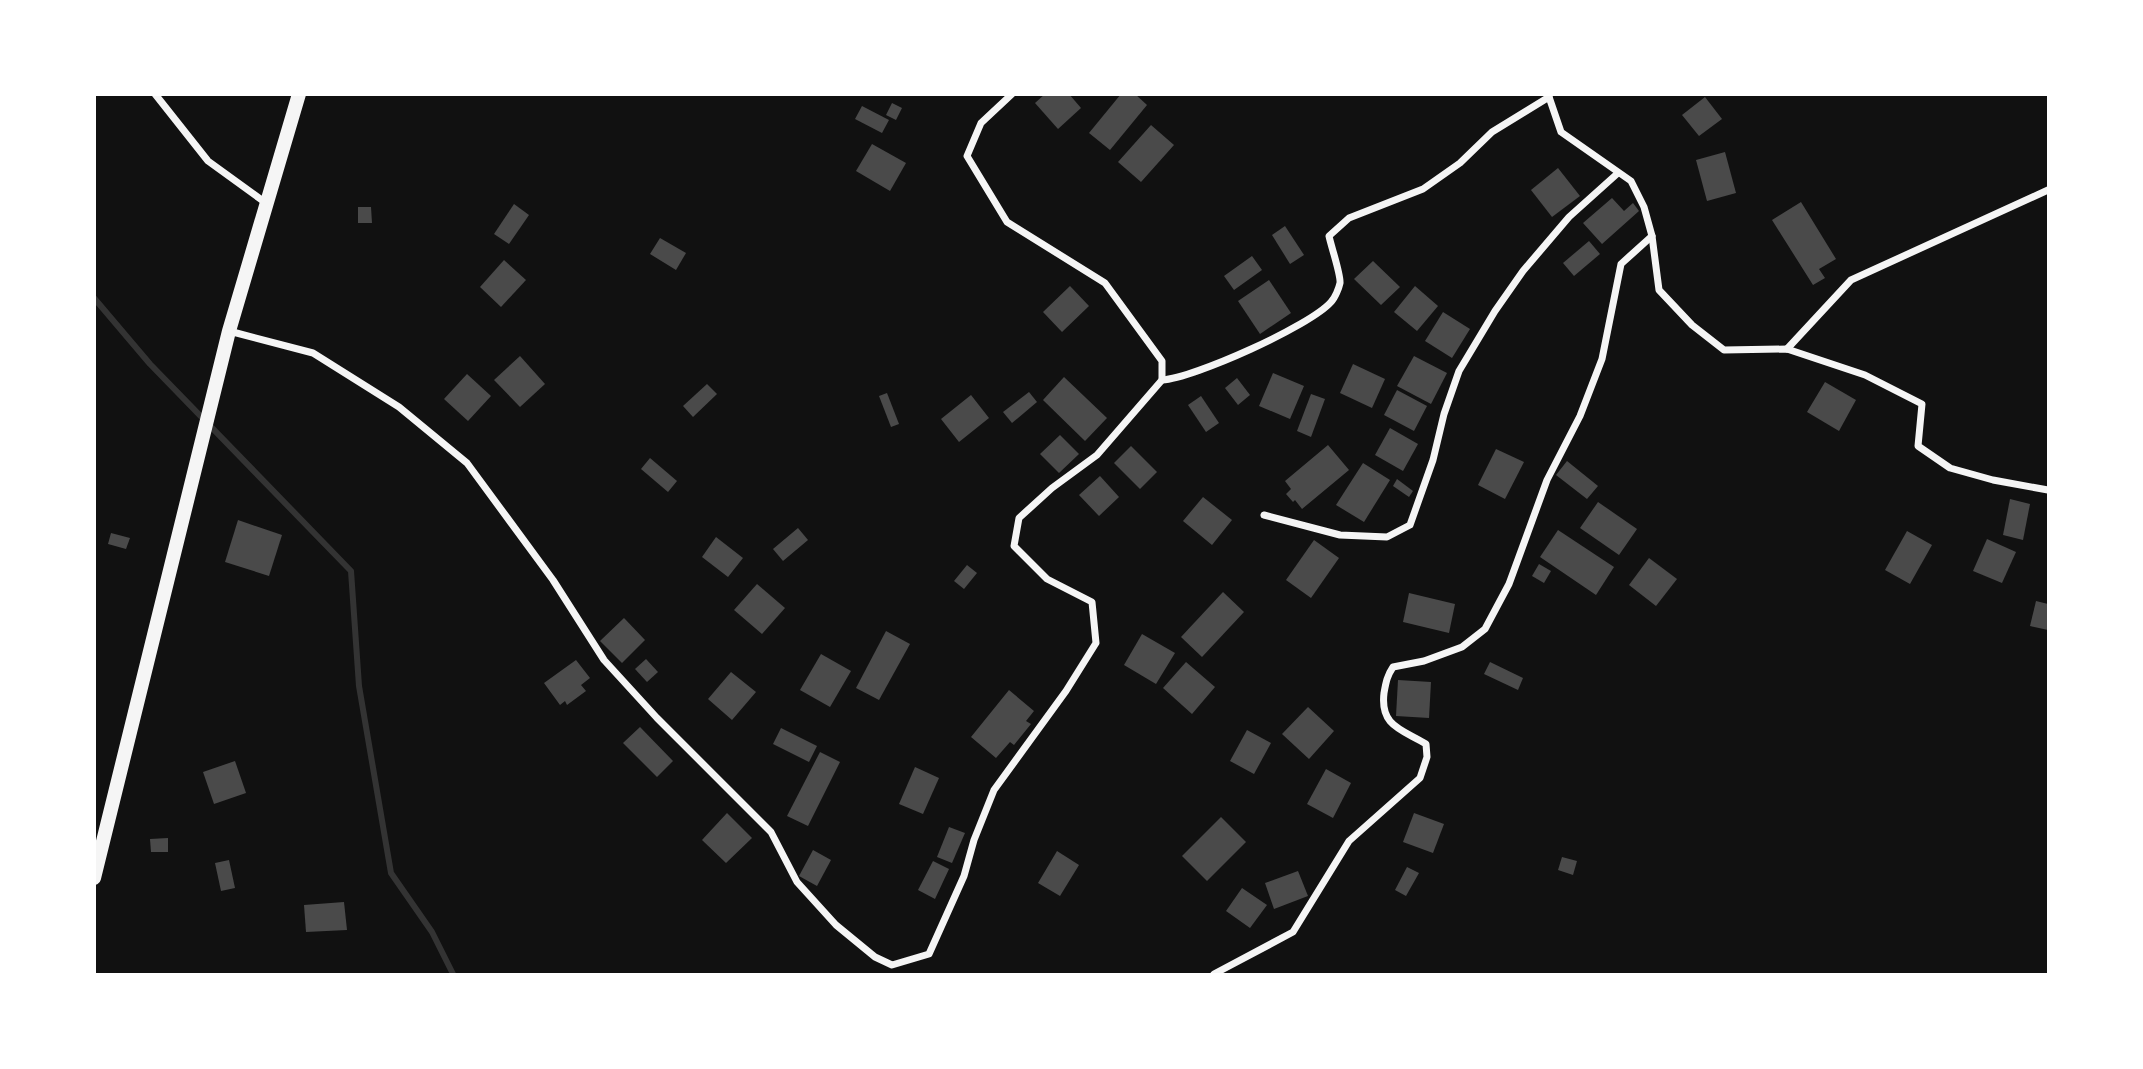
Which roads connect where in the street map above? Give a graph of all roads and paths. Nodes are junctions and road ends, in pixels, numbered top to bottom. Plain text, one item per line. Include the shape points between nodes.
1 (155, 94) edge
2 (299, 94) edge
3 (1012, 94) edge
4 (1548, 96) edge
5 (1618, 173) junction
6 (2049, 190) edge
7 (268, 205) junction
8 (1652, 236) junction
9 (229, 331) junction
10 (1787, 349) junction
11 (1162, 380) junction
12 (2049, 490) edge
13 (1264, 515) dead end
14 (95, 877) edge
15 (1214, 974) edge

1 - 7 street via 208,161
2 - 7 main road
3 - 11 street via 981,123 967,156 1007,222 1105,283 1162,361
4 - 5 street via 1561,132
4 - 11 street via 1492,132 1460,163 1423,189 1349,218 1329,236 1340,282 1333,301 1311,318 1208,368
5 - 8 street via 1631,181
5 - 13 street via 1569,217 1523,271 1471,351 1444,414 1410,525 1387,537 1340,535
6 - 10 street via 1852,280
7 - 9 main road
8 - 10 street via 1659,290 1692,325 1724,350
8 - 15 street via 1620,264 1602,359 1547,481 1509,584 1485,629 1462,647 1393,667 1387,676 1382,707 1388,721 1426,744 1420,778 1349,841 1293,932
9 - 11 street via 313,353 400,407 467,463 553,580 604,660 771,832 797,882 836,925 892,965 929,954 964,876 994,790 1096,643 1092,601 1047,579 1014,546 1019,518 1097,455
9 - 14 main road
10 - 12 street via 1865,375 1922,404 1918,446 1950,468

